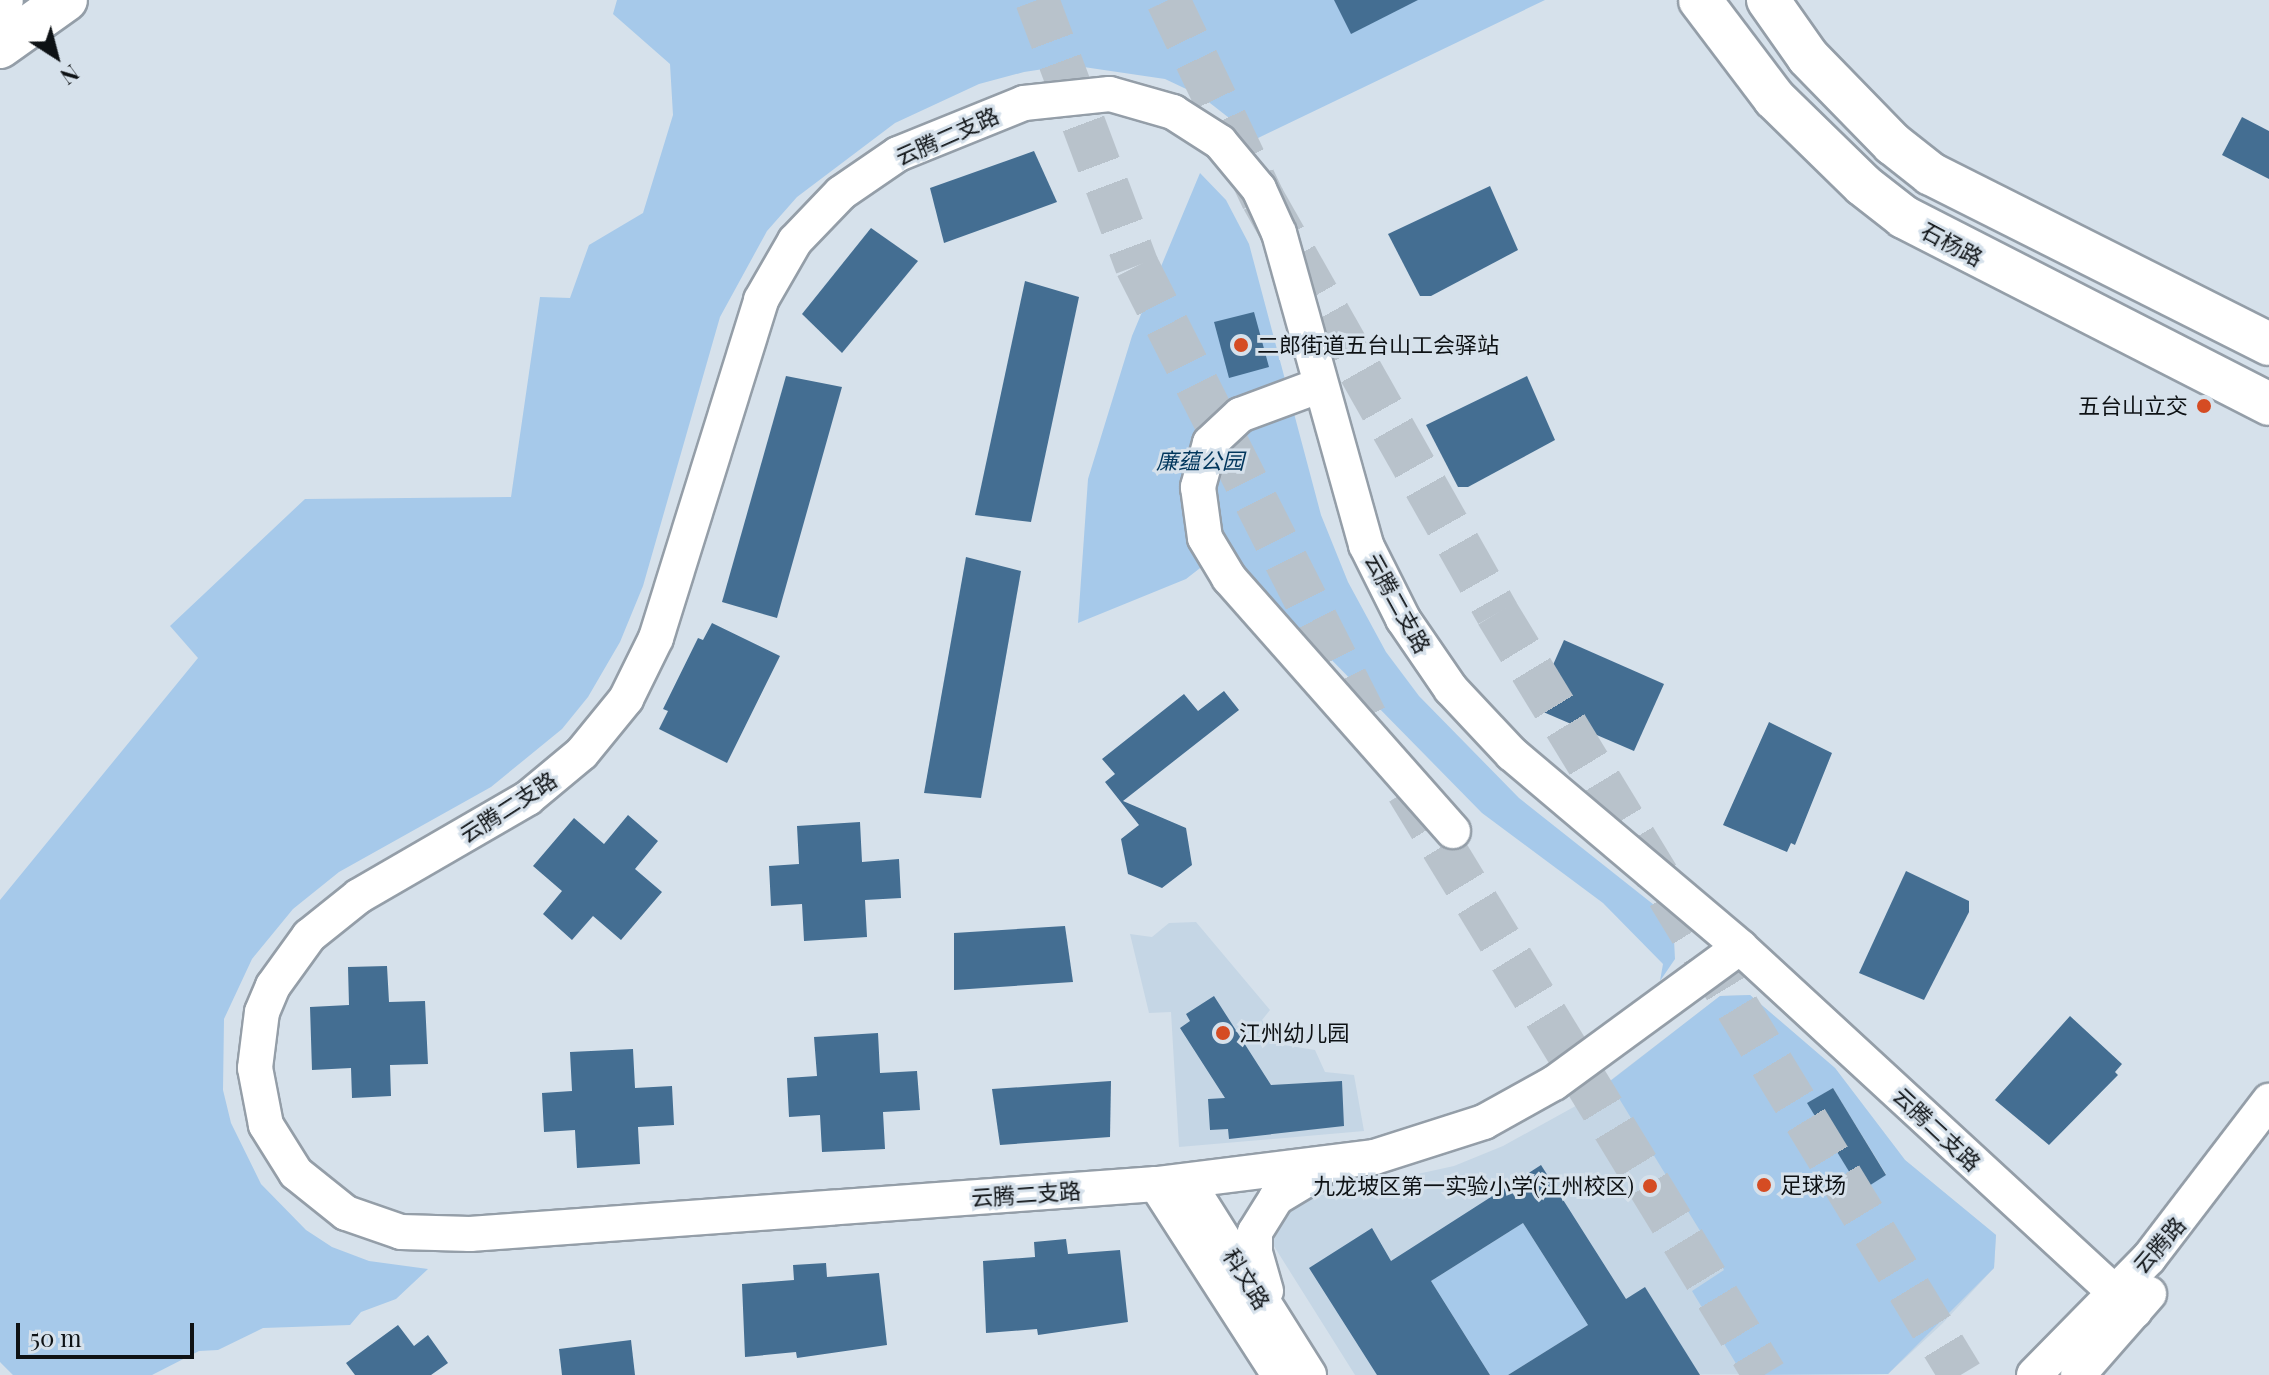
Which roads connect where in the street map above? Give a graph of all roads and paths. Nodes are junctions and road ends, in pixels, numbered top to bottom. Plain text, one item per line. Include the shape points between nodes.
1 (66, 0) edge
2 (1700, 0) edge
3 (1768, 0) edge
4 (0, 47) edge
5 (2269, 344) edge
6 (1318, 386) junction
7 (2269, 404) edge
8 (1453, 831) dead end
9 (1740, 947) junction
10 (2269, 1101) edge
11 (2269, 1132) edge
12 (1337, 1164) junction
13 (1172, 1183) junction
14 (2125, 1302) junction
15 (1286, 1340) junction
16 (1279, 1375) edge
17 (1309, 1375) edge
18 (2034, 1375) edge
19 (2078, 1375) edge

1 - 4 main road
2 - 7 main road, 石杨路 via 1774,98 1863,185 1904,217
3 - 5 main road via 1808,57 1893,144 1931,174
6 - 8 street via 1251,409 1210,443 1198,487 1205,538 1229,578
6 - 9 street, 云腾二支路 via 1366,545 1403,619 1451,689 1512,754
6 - 13 street, 云腾二支路 via 1279,233 1259,189 1220,142 1173,112 1110,94 1024,103 898,154 841,193 774,270 656,638 619,708 582,753 528,798 359,896 309,936 273,986 257,1039 255,1068 262,1110 296,1173 346,1213 401,1232 470,1234
9 - 12 street, 云腾二支路 via 1520,1104 1447,1136
9 - 14 street, 云腾二支路
10 - 14 street, 云腾路
11 - 14 street, 云腾路
12 - 13 street, 云腾二支路
12 - 15 street via 1292,1185 1270,1206 1255,1232 1259,1275
13 - 15 street, 科文路
13 - 16 street, 科文路
14 - 18 street, 云腾路
14 - 19 street, 云腾路
15 - 17 street, 科文路

